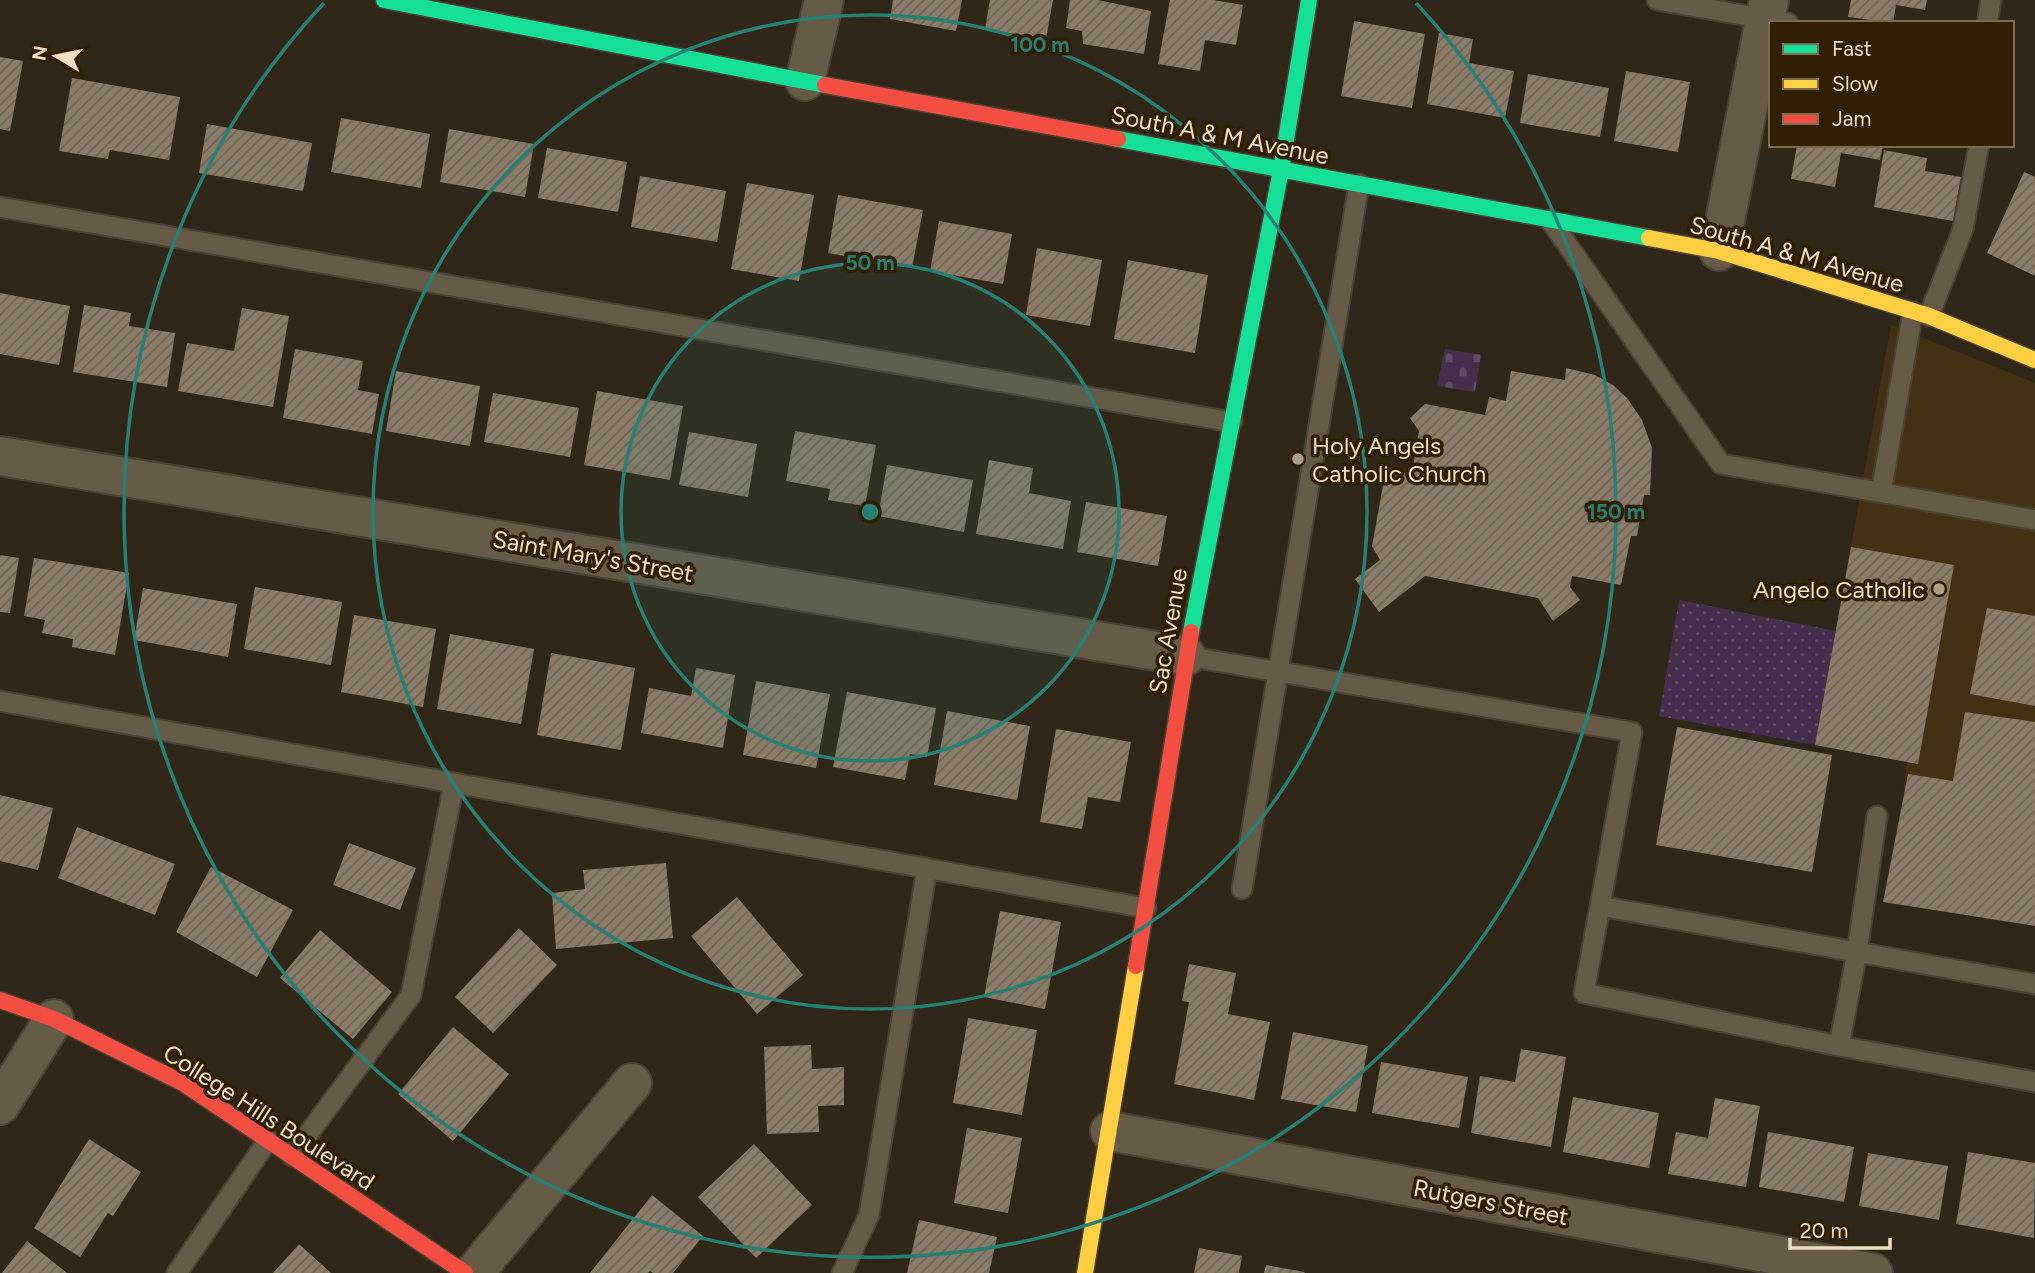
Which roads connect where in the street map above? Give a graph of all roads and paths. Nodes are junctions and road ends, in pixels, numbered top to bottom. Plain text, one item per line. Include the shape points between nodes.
1 (384, 0) edge
2 (824, 0) edge
3 (1309, 0) edge
4 (1657, 0) edge
5 (1991, 0) edge
6 (1774, 14) edge
7 (1987, 21) edge
8 (1769, 36) edge
9 (805, 81) junction
10 (1979, 147) edge
11 (1281, 170) junction
12 (1359, 184) junction
13 (0, 207) edge
14 (1550, 220) junction
15 (1719, 251) junction
16 (1921, 314) junction
17 (2035, 360) edge
18 (1232, 422) junction
19 (0, 456) edge
20 (1881, 492) junction
21 (2035, 520) edge
22 (1185, 656) junction
23 (1279, 670) junction
24 (0, 701) edge
25 (454, 784) junction
26 (1877, 816) dead end
27 (927, 868) junction
28 (1242, 889) dead end
29 (1600, 906) junction
30 (1146, 908) junction
31 (1857, 953) junction
32 (2035, 984) edge
33 (0, 1000) edge
34 (54, 1019) junction
35 (1839, 1046) junction
36 (2035, 1082) edge
37 (632, 1083) dead end
38 (0, 1105) edge
39 (1110, 1131) junction
40 (268, 1140) junction
41 (292, 1156) junction
42 (177, 1273) edge
43 (465, 1273) edge
44 (474, 1273) edge
45 (842, 1273) edge
46 (1085, 1273) edge
47 (1873, 1273) edge

1 - 9 street, South A & M Avenue
2 - 9 street
3 - 11 street, Sac Avenue
4 - 6 lane
5 - 7 lane
8 - 15 street
9 - 11 street, South A & M Avenue
10 - 16 lane via 1963,229
11 - 12 street, South A & M Avenue
11 - 18 street, Sac Avenue
12 - 14 street, South A & M Avenue
12 - 23 lane
13 - 18 lane
14 - 15 street, South A & M Avenue
14 - 20 lane via 1721,464
15 - 16 street, South A & M Avenue
16 - 17 street, South A & M Avenue
16 - 20 lane
18 - 22 street, Sac Avenue
19 - 22 street, Saint Mary's Street
20 - 21 lane
22 - 23 lane
22 - 30 street, Sac Avenue
23 - 28 lane
23 - 29 lane via 1632,732
24 - 25 lane
25 - 27 lane
25 - 41 lane via 411,995
26 - 31 lane
27 - 30 lane
27 - 45 lane via 869,1215
29 - 31 lane
29 - 35 lane via 1584,993
30 - 39 street, Sac Avenue
31 - 32 lane
31 - 35 lane
33 - 34 street, College Hills Boulevard
34 - 38 street
34 - 40 street, College Hills Boulevard via 183,1083
35 - 36 lane
37 - 44 street
39 - 46 street, Sac Avenue
39 - 47 street, Rutgers Street
40 - 41 street, College Hills Boulevard
40 - 42 lane
41 - 43 street, College Hills Boulevard

